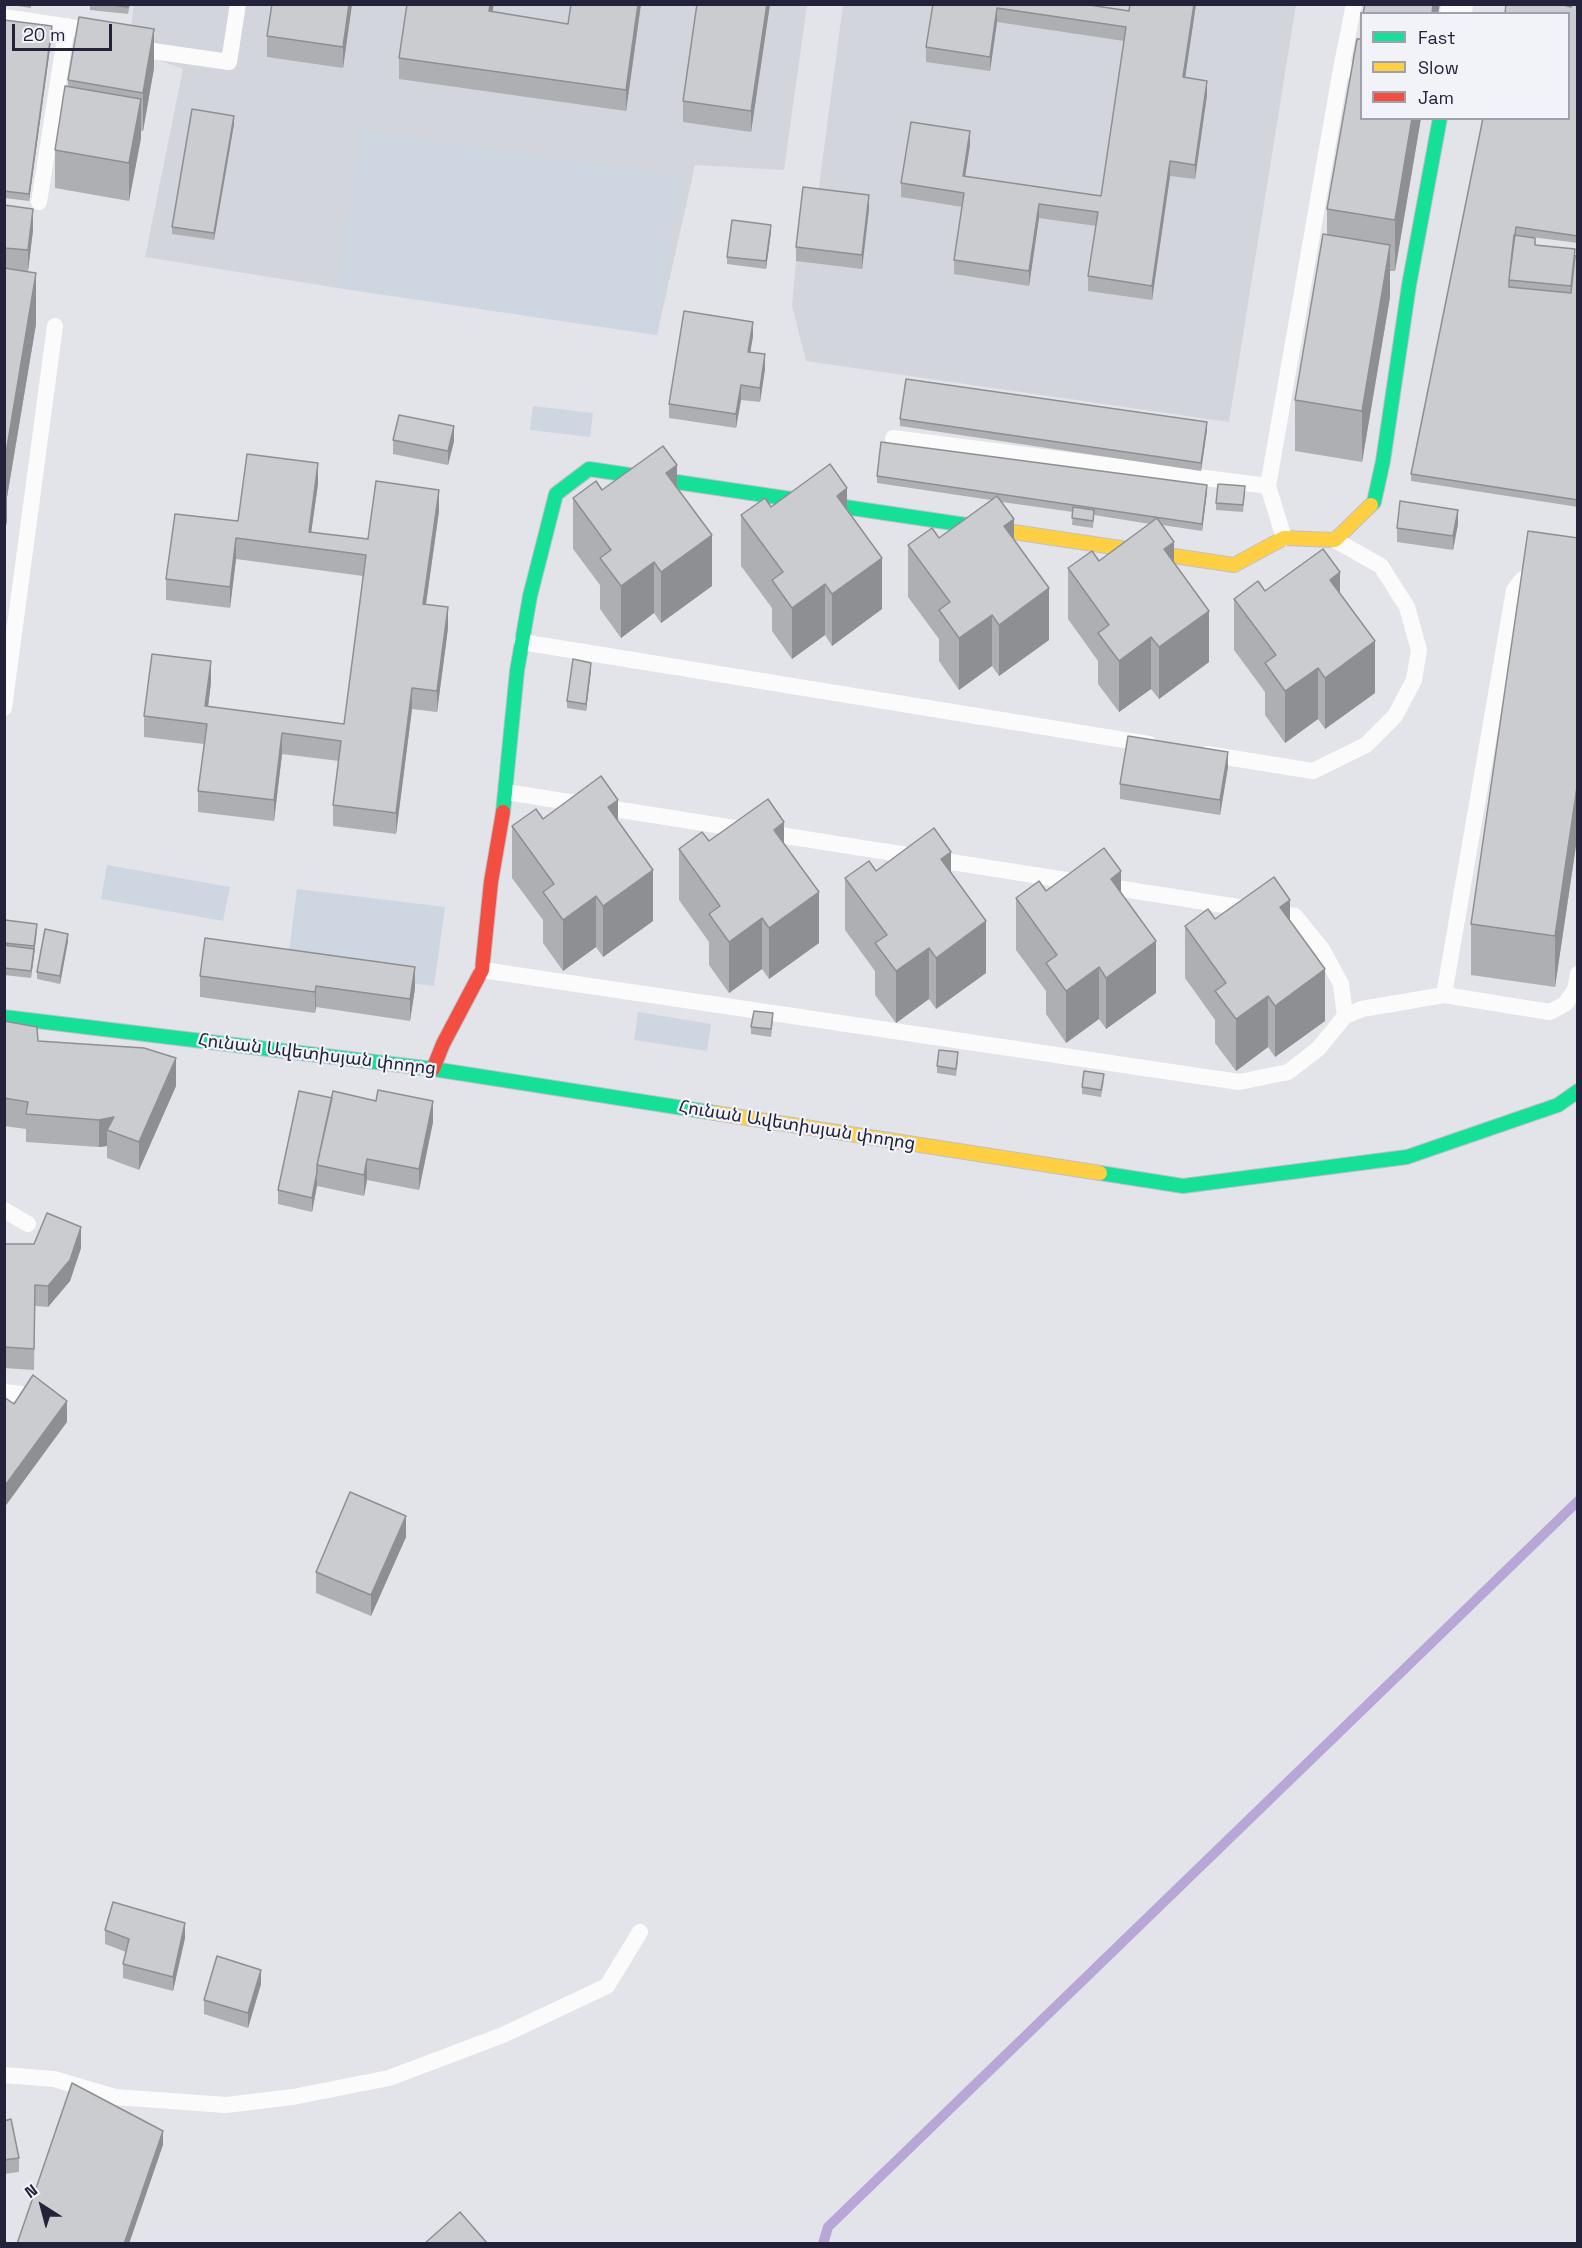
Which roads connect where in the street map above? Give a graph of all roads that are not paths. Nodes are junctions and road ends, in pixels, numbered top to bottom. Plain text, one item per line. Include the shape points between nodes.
1 (238, 4) edge
2 (1354, 4) edge
3 (4, 17) edge
4 (67, 26) junction
5 (1341, 69) junction
6 (1360, 72) edge
7 (1440, 120) edge
8 (39, 202) dead end
9 (56, 326) dead end
10 (893, 438) dead end
11 (1268, 486) junction
12 (1284, 538) junction
13 (1335, 540) junction
14 (1578, 582) edge
15 (522, 642) junction
16 (4, 708) edge
17 (1160, 746) edge
18 (1195, 752) edge
19 (506, 792) junction
20 (482, 970) junction
21 (1578, 974) edge
22 (1444, 995) junction
23 (1345, 1016) junction
24 (4, 1017) edge
25 (434, 1069) junction
26 (1578, 1091) edge
27 (4, 1210) edge
28 (28, 1224) dead end
29 (640, 1932) dead end
30 (4, 2075) edge

1 - 4 lane via 229,62 115,45 83,28
2 - 5 lane
3 - 4 lane
4 - 8 lane
5 - 6 lane
5 - 11 lane via 1312,270
7 - 13 street via 1403,284 1383,461 1374,502
9 - 16 lane
10 - 11 lane
11 - 12 lane
12 - 13 street
12 - 15 street via 1234,565 589,469 556,494
13 - 18 lane via 1381,566 1407,607 1419,650 1414,680 1395,716 1366,745 1313,771
14 - 22 lane via 1529,575 1514,590
15 - 17 lane
15 - 19 street
19 - 20 street
19 - 23 lane via 1295,916 1322,949 1341,984
20 - 23 lane via 1239,1082 1288,1072 1318,1049
20 - 25 street
21 - 22 lane via 1575,990 1565,1004 1550,1012
22 - 23 lane via 1362,1009
24 - 25 street, Հունան Ավետիսյան փողոց
25 - 26 street, Հունան Ավետիսյան փողոց via 1184,1186 1407,1157 1558,1105
27 - 28 lane
29 - 30 lane via 607,1986 503,2035 389,2078 293,2097 226,2105 115,2097 54,2079

